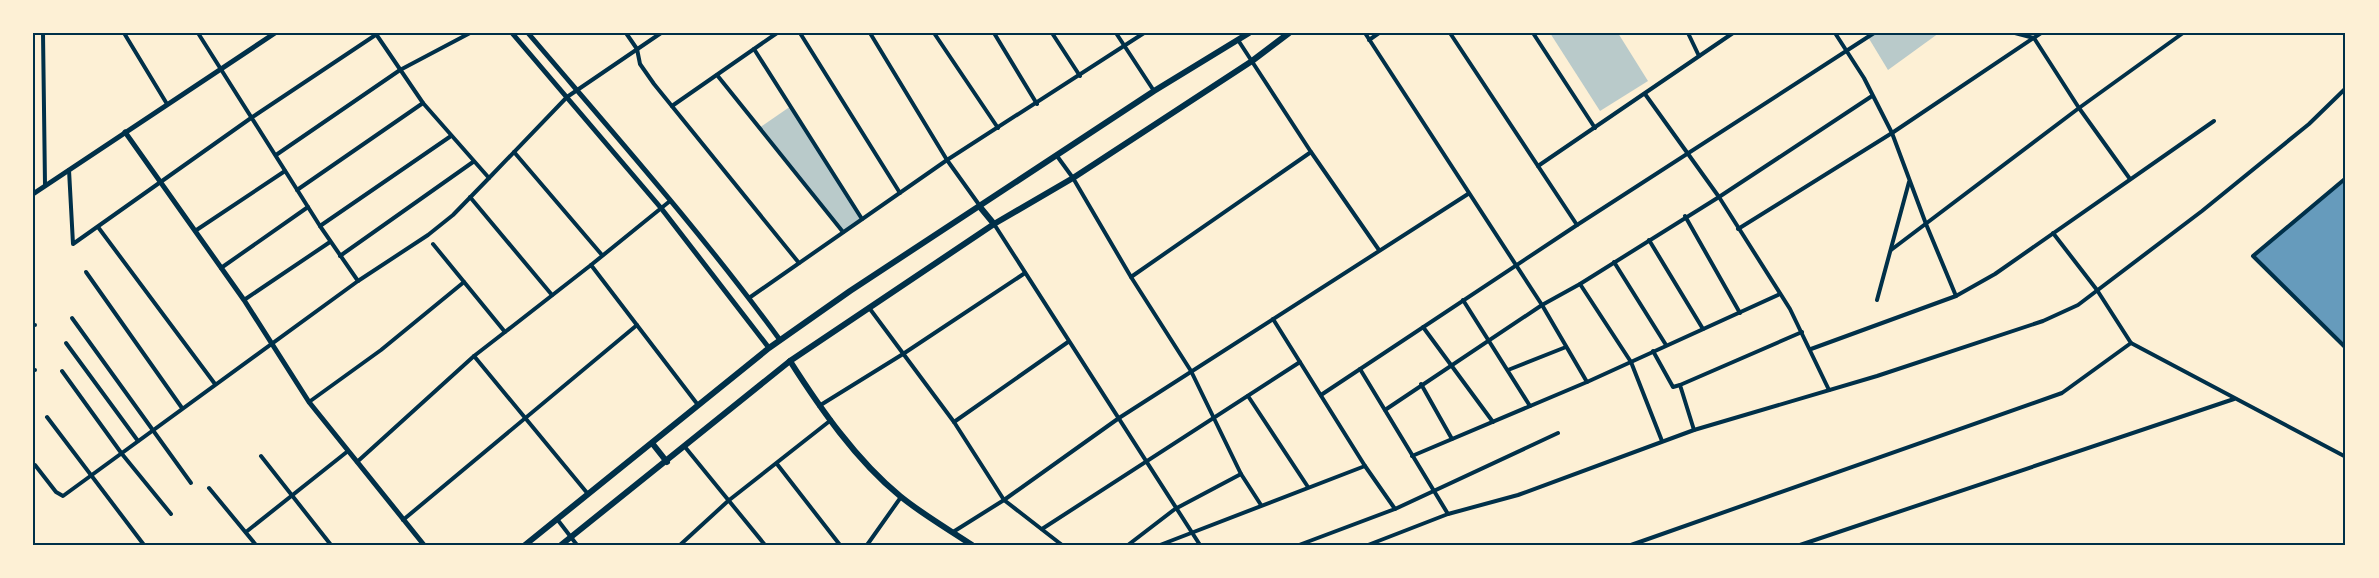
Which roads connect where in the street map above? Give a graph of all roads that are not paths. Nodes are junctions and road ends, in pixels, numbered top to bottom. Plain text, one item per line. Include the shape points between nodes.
1 (43, 33) edge
2 (124, 33) edge
3 (198, 33) edge
4 (275, 33) edge
5 (470, 33) edge
6 (512, 33) edge
7 (528, 33) edge
8 (626, 33) edge
9 (661, 33) edge
10 (777, 33) edge
11 (800, 33) edge
12 (870, 33) edge
13 (934, 33) edge
14 (994, 33) edge
15 (1052, 33) edge
16 (1116, 33) edge
17 (1144, 33) edge
18 (1249, 33) edge
19 (1289, 33) edge
20 (1365, 33) edge
21 (1379, 33) edge
22 (1450, 33) edge
23 (1533, 33) edge
24 (1688, 33) edge
25 (1733, 33) edge
26 (1835, 33) edge
27 (1874, 33) edge
28 (2015, 33) edge
29 (2041, 33) edge
30 (2183, 33) edge
31 (376, 34) edge
32 (2035, 36) edge
33 (1238, 40) junction
34 (1369, 40) junction
35 (1125, 46) junction
36 (637, 49) junction
37 (754, 49) junction
38 (1845, 51) junction
39 (1700, 56) junction
40 (1252, 61) junction
41 (222, 69) junction
42 (400, 70) junction
43 (717, 75) junction
44 (1080, 76) junction
45 (2346, 88) edge
46 (577, 90) junction
47 (1154, 91) junction
48 (1645, 94) junction
49 (1872, 96) junction
50 (567, 97) junction
51 (423, 103) junction
52 (167, 104) junction
53 (1037, 104) junction
54 (672, 106) junction
55 (2079, 108) junction
56 (251, 118) junction
57 (2214, 121) dead end
58 (998, 128) junction
59 (1595, 128) junction
60 (125, 132) junction
61 (1892, 133) junction
62 (451, 136) junction
63 (514, 152) junction
64 (1311, 152) junction
65 (1688, 153) junction
66 (276, 155) junction
67 (1057, 156) junction
68 (947, 160) junction
69 (473, 162) junction
70 (1538, 166) junction
71 (69, 170) junction
72 (285, 171) junction
73 (489, 178) junction
74 (1073, 178) junction
75 (2346, 178) edge
76 (2130, 179) junction
77 (1909, 182) junction
78 (162, 183) junction
79 (45, 186) junction
80 (297, 190) junction
81 (900, 193) junction
82 (33, 194) edge
83 (1468, 194) junction
84 (470, 197) junction
85 (1719, 197) junction
86 (670, 201) junction
87 (308, 207) junction
88 (980, 207) junction
89 (661, 208) junction
90 (1685, 216) junction
91 (862, 219) junction
92 (994, 224) junction
93 (1926, 224) junction
94 (1577, 225) junction
95 (320, 226) junction
96 (98, 227) junction
97 (1738, 229) junction
98 (195, 231) junction
99 (843, 232) junction
100 (2053, 233) junction
101 (1649, 240) junction
102 (330, 242) junction
103 (433, 244) dead end
104 (1379, 250) junction
105 (1891, 250) junction
106 (602, 255) junction
107 (340, 256) junction
108 (1614, 262) junction
109 (799, 263) junction
110 (591, 265) junction
111 (1516, 266) junction
112 (221, 268) junction
113 (86, 272) dead end
114 (1025, 273) junction
115 (1131, 277) junction
116 (358, 281) junction
117 (464, 282) junction
118 (1580, 284) junction
119 (2097, 290) junction
120 (1780, 294) junction
121 (552, 295) junction
122 (1956, 296) junction
123 (749, 298) junction
124 (244, 300) junction
125 (1463, 300) junction
126 (1877, 300) dead end
127 (1542, 305) junction
128 (870, 309) junction
129 (1740, 313) junction
130 (72, 318) dead end
131 (1273, 319) junction
132 (637, 325) junction
133 (1423, 327) junction
134 (1703, 329) junction
135 (505, 332) junction
136 (1802, 332) junction
137 (780, 340) junction
138 (1490, 340) junction
139 (1068, 342) junction
140 (66, 343) dead end
141 (273, 343) junction
142 (2131, 343) junction
143 (1666, 345) junction
144 (1566, 347) junction
145 (769, 348) junction
146 (2346, 348) edge
147 (1811, 349) junction
148 (1653, 351) junction
149 (903, 354) junction
150 (474, 356) junction
151 (790, 361) junction
152 (1300, 362) junction
153 (1631, 362) junction
154 (1450, 364) junction
155 (1360, 369) junction
156 (1508, 370) junction
157 (62, 371) dead end
158 (1191, 371) junction
159 (1587, 382) junction
160 (215, 384) junction
161 (1421, 384) junction
162 (1680, 385) junction
163 (1829, 390) junction
164 (1321, 395) junction
165 (1248, 396) junction
166 (2234, 399) junction
167 (309, 402) junction
168 (698, 406) junction
169 (818, 406) junction
170 (1530, 406) junction
171 (182, 408) junction
172 (1384, 410) junction
173 (47, 417) dead end
174 (524, 418) junction
175 (1119, 418) junction
176 (1214, 418) junction
177 (831, 419) junction
178 (954, 422) junction
179 (1493, 422) junction
180 (153, 430) junction
181 (1694, 430) junction
182 (1558, 434) dead end
183 (1452, 438) junction
184 (138, 441) junction
185 (1662, 441) junction
186 (652, 443) junction
187 (685, 447) junction
188 (348, 451) junction
189 (122, 453) junction
190 (261, 456) dead end
191 (1412, 456) junction
192 (2346, 457) edge
193 (357, 462) junction
194 (667, 462) junction
195 (1146, 462) junction
196 (777, 464) junction
197 (34, 465) dead end
198 (1365, 466) junction
199 (1241, 474) junction
200 (93, 475) junction
201 (191, 483) dead end
202 (1308, 487) junction
203 (209, 488) dead end
204 (1433, 490) junction
205 (588, 494) junction
206 (291, 496) junction
207 (901, 497) junction
208 (1004, 500) junction
209 (728, 501) junction
210 (1261, 505) junction
211 (1175, 509) junction
212 (1395, 509) junction
213 (171, 514) dead end
214 (1448, 514) junction
215 (557, 519) junction
216 (403, 520) junction
217 (1042, 529) junction
218 (246, 532) junction
219 (952, 532) junction
220 (1191, 533) junction
221 (570, 537) junction
222 (869, 544) edge
223 (144, 545) edge
224 (256, 545) edge
225 (332, 545) edge
226 (424, 545) edge
227 (525, 545) edge
228 (561, 545) edge
229 (577, 545) edge
230 (680, 545) edge
231 (765, 545) edge
232 (840, 545) edge
233 (972, 545) edge
234 (1062, 545) edge
235 (1128, 545) edge
236 (1160, 545) edge
237 (1200, 545) edge
238 (1299, 545) edge
239 (1368, 545) edge
240 (1631, 545) edge
241 (1800, 545) edge

1 - 79 street
2 - 52 street
3 - 41 street
4 - 41 street
5 - 42 street
6 - 50 street
7 - 46 street
8 - 36 street
9 - 36 street
10 - 37 street
11 - 81 street
12 - 68 street
13 - 58 street
14 - 53 street
15 - 44 street
16 - 35 street
17 - 35 street
18 - 33 main road
19 - 40 main road
20 - 34 street
21 - 34 street
22 - 70 street
23 - 59 street
24 - 39 street
25 - 39 street
26 - 38 street
27 - 38 street
28 - 32 street
29 - 32 street
30 - 55 street
31 - 42 street
31 - 56 street
32 - 55 street
32 - 61 street
33 - 40 street
33 - 47 main road
34 - 83 street
35 - 44 street
35 - 47 street
36 - 46 street
36 - 54 street via 640,64
37 - 43 street
37 - 91 street
38 - 49 street
38 - 65 street
39 - 48 street
40 - 64 street
40 - 74 main road
41 - 52 street
41 - 56 street
42 - 51 street
42 - 66 street
43 - 54 street
43 - 99 street
44 - 53 street
45 - 119 street via 2309,124 2202,211
46 - 50 street
46 - 86 street
47 - 67 main road
48 - 59 street
48 - 65 street
49 - 61 street
49 - 85 street
50 - 63 street
50 - 89 street
51 - 62 street
51 - 80 street
52 - 60 street
53 - 58 street
54 - 109 street
55 - 76 street
55 - 93 street
56 - 66 street
56 - 78 street
57 - 76 street
58 - 68 street
59 - 70 street
60 - 71 street
60 - 78 street
61 - 77 street
61 - 97 street
62 - 69 street
62 - 95 street
63 - 73 street
63 - 106 street
64 - 104 street
64 - 115 street
65 - 85 street
65 - 94 street
66 - 72 street
67 - 74 street
67 - 88 main road
68 - 81 street
68 - 88 street
69 - 73 street
69 - 107 street
70 - 94 street
71 - 79 street
71 - 96 street via 74,244
72 - 80 street
72 - 98 street
73 - 84 street
74 - 92 main road
74 - 115 street
75 - 146 street via 2253,256
76 - 100 street
77 - 93 street
77 - 105 street
78 - 96 street
78 - 98 street
79 - 82 street
80 - 87 street
81 - 91 street
83 - 104 street
83 - 111 street
84 - 116 street via 428,235
84 - 121 street
85 - 90 street
85 - 97 street
86 - 89 street
86 - 123 street
87 - 95 street
87 - 112 street
88 - 92 main road
88 - 137 main road
89 - 106 street
89 - 145 street
90 - 101 street
90 - 129 street
91 - 99 street
92 - 114 street
92 - 128 main road
93 - 105 street
93 - 122 street
94 - 111 street
95 - 102 street
96 - 160 street
97 - 120 street
98 - 112 street
99 - 109 street
100 - 119 street
100 - 122 street
101 - 108 street
101 - 134 street
102 - 107 street
102 - 124 street
103 - 117 street
104 - 131 street
105 - 126 street
106 - 110 street
107 - 116 street
108 - 118 street
108 - 143 street
109 - 123 street
110 - 121 street
110 - 132 street
111 - 125 street
111 - 127 street
112 - 124 street
113 - 171 street
114 - 139 street
114 - 149 street
115 - 158 street
116 - 141 street
117 - 135 street
117 - 167 street
118 - 127 street
118 - 153 street
119 - 142 street
119 - 163 street via 2043,321
120 - 129 street
120 - 136 street
121 - 135 street
122 - 147 street
123 - 137 street
124 - 141 street
125 - 133 street
125 - 138 street
127 - 138 street
127 - 144 street
128 - 149 street
128 - 151 main road
129 - 134 street
130 - 180 street
131 - 152 street
131 - 158 street
132 - 168 street
132 - 174 street
133 - 154 street
133 - 155 street
134 - 143 street
135 - 150 street
136 - 147 street
136 - 162 street
137 - 145 main road
138 - 154 street
138 - 156 street
139 - 175 street
139 - 178 street
140 - 184 street
141 - 160 street
141 - 167 street
142 - 166 street
142 - 240 street via 2062,393
143 - 148 street
144 - 156 street
144 - 159 street
145 - 168 main road
147 - 163 street
148 - 153 street
148 - 162 street via 1673,387
149 - 169 street
149 - 178 street
150 - 174 street
150 - 193 street
151 - 169 main road
151 - 187 main road
152 - 164 street
152 - 165 street
153 - 159 street
153 - 185 street
154 - 161 street
154 - 179 street
155 - 164 street
155 - 172 street
156 - 170 street
157 - 189 street
158 - 175 street
158 - 176 street
159 - 170 street
160 - 171 street
161 - 172 street
161 - 183 street
162 - 181 street
163 - 181 street
164 - 198 street
165 - 176 street
165 - 202 street
166 - 192 street
166 - 241 street
167 - 188 street
168 - 186 main road
169 - 177 main road
170 - 179 street
171 - 180 street
172 - 191 street
173 - 200 street
174 - 205 street
174 - 216 street
175 - 195 street
175 - 208 street
176 - 195 street
176 - 199 street
177 - 196 street
177 - 207 main road via 874,472
178 - 208 street
179 - 183 street
180 - 184 street
180 - 201 street
181 - 185 street
182 - 204 street
183 - 191 street
184 - 189 street
185 - 214 street via 1518,495
186 - 194 main road
186 - 205 main road
187 - 194 main road
187 - 209 street
188 - 193 street
188 - 206 street
189 - 200 street
189 - 213 street
190 - 206 street
191 - 204 street
193 - 216 street
194 - 221 main road
195 - 211 street
195 - 217 street
196 - 209 street
196 - 232 street
197 - 200 street via 60,496
198 - 202 street
198 - 212 street
199 - 210 street
199 - 211 street
200 - 223 street
202 - 210 street
203 - 218 street
204 - 212 street
204 - 214 street
205 - 215 main road
206 - 218 street
206 - 225 street
207 - 219 main road
207 - 222 street
208 - 217 street
208 - 219 street
209 - 230 street
209 - 231 street
210 - 220 street
211 - 220 street
211 - 235 street
212 - 238 street
214 - 239 street
215 - 221 street
215 - 227 main road
216 - 226 street
217 - 234 street
218 - 224 street
219 - 233 main road
220 - 236 street
220 - 237 street
221 - 228 main road
221 - 229 street

